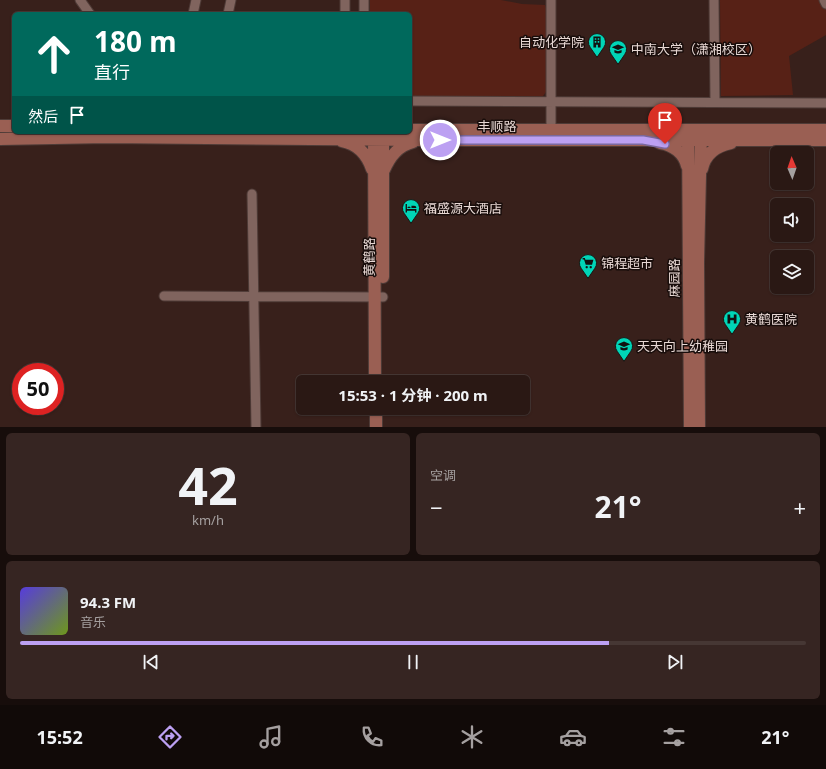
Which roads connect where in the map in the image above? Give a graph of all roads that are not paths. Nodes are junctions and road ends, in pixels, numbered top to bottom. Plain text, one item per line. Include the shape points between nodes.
1 (80, 0) edge
2 (196, 0) edge
3 (232, 0) edge
4 (345, 0) edge
5 (364, 0) edge
6 (551, 0) edge
7 (714, 0) edge
8 (824, 0) edge
9 (826, 4) edge
10 (89, 12) edge
11 (193, 12) edge
12 (229, 12) edge
13 (345, 12) edge
14 (364, 12) edge
15 (412, 102) edge
16 (715, 102) junction
17 (551, 103) junction
18 (826, 103) edge
19 (0, 126) edge
20 (12, 126) edge
21 (412, 130) edge
22 (551, 130) junction
23 (826, 130) edge
24 (688, 135) junction
25 (701, 135) junction
26 (378, 136) edge
27 (0, 139) edge
28 (329, 139) junction
29 (425, 140) junction
30 (643, 140) junction
31 (740, 140) junction
32 (826, 140) edge
33 (688, 170) junction
34 (700, 180) junction
35 (379, 184) junction
36 (252, 194) dead end
37 (164, 296) dead end
38 (254, 296) junction
39 (379, 297) junction
40 (375, 375) edge
41 (384, 375) edge
42 (376, 415) edge
43 (384, 415) edge
44 (256, 427) edge
45 (376, 427) edge
46 (384, 427) edge
47 (690, 427) edge
48 (699, 427) edge

1 - 10 street
2 - 11 street
3 - 12 street
4 - 13 street
5 - 14 street
6 - 17 street
7 - 16 street
8 - 9 street
15 - 17 street
16 - 17 street
16 - 18 street
17 - 22 street
19 - 20 main road
21 - 22 main road
22 - 24 main road
23 - 25 main road
24 - 25 main road, 丰顺路
24 - 30 main road, 丰顺路
24 - 33 main road, 麻园路
25 - 31 main road, 丰顺路
25 - 34 main road
26 - 28 main road, 丰顺路
26 - 29 main road, 丰顺路
26 - 35 main road, 黄鹤路
27 - 28 main road, 丰顺路
28 - 35 main road via 348,142 367,156
29 - 30 main road, 丰顺路
29 - 35 main road via 410,143 394,152 388,160
30 - 33 main road via 665,144 675,149 685,160
31 - 32 main road, 丰顺路
31 - 34 main road via 711,152 703,165
33 - 47 main road, 麻园路
34 - 48 main road
35 - 39 main road, 黄鹤路
36 - 38 street
37 - 38 street
38 - 39 street
38 - 44 street
39 - 40 main road
39 - 41 main road, 黄鹤路
42 - 45 main road
43 - 46 main road

